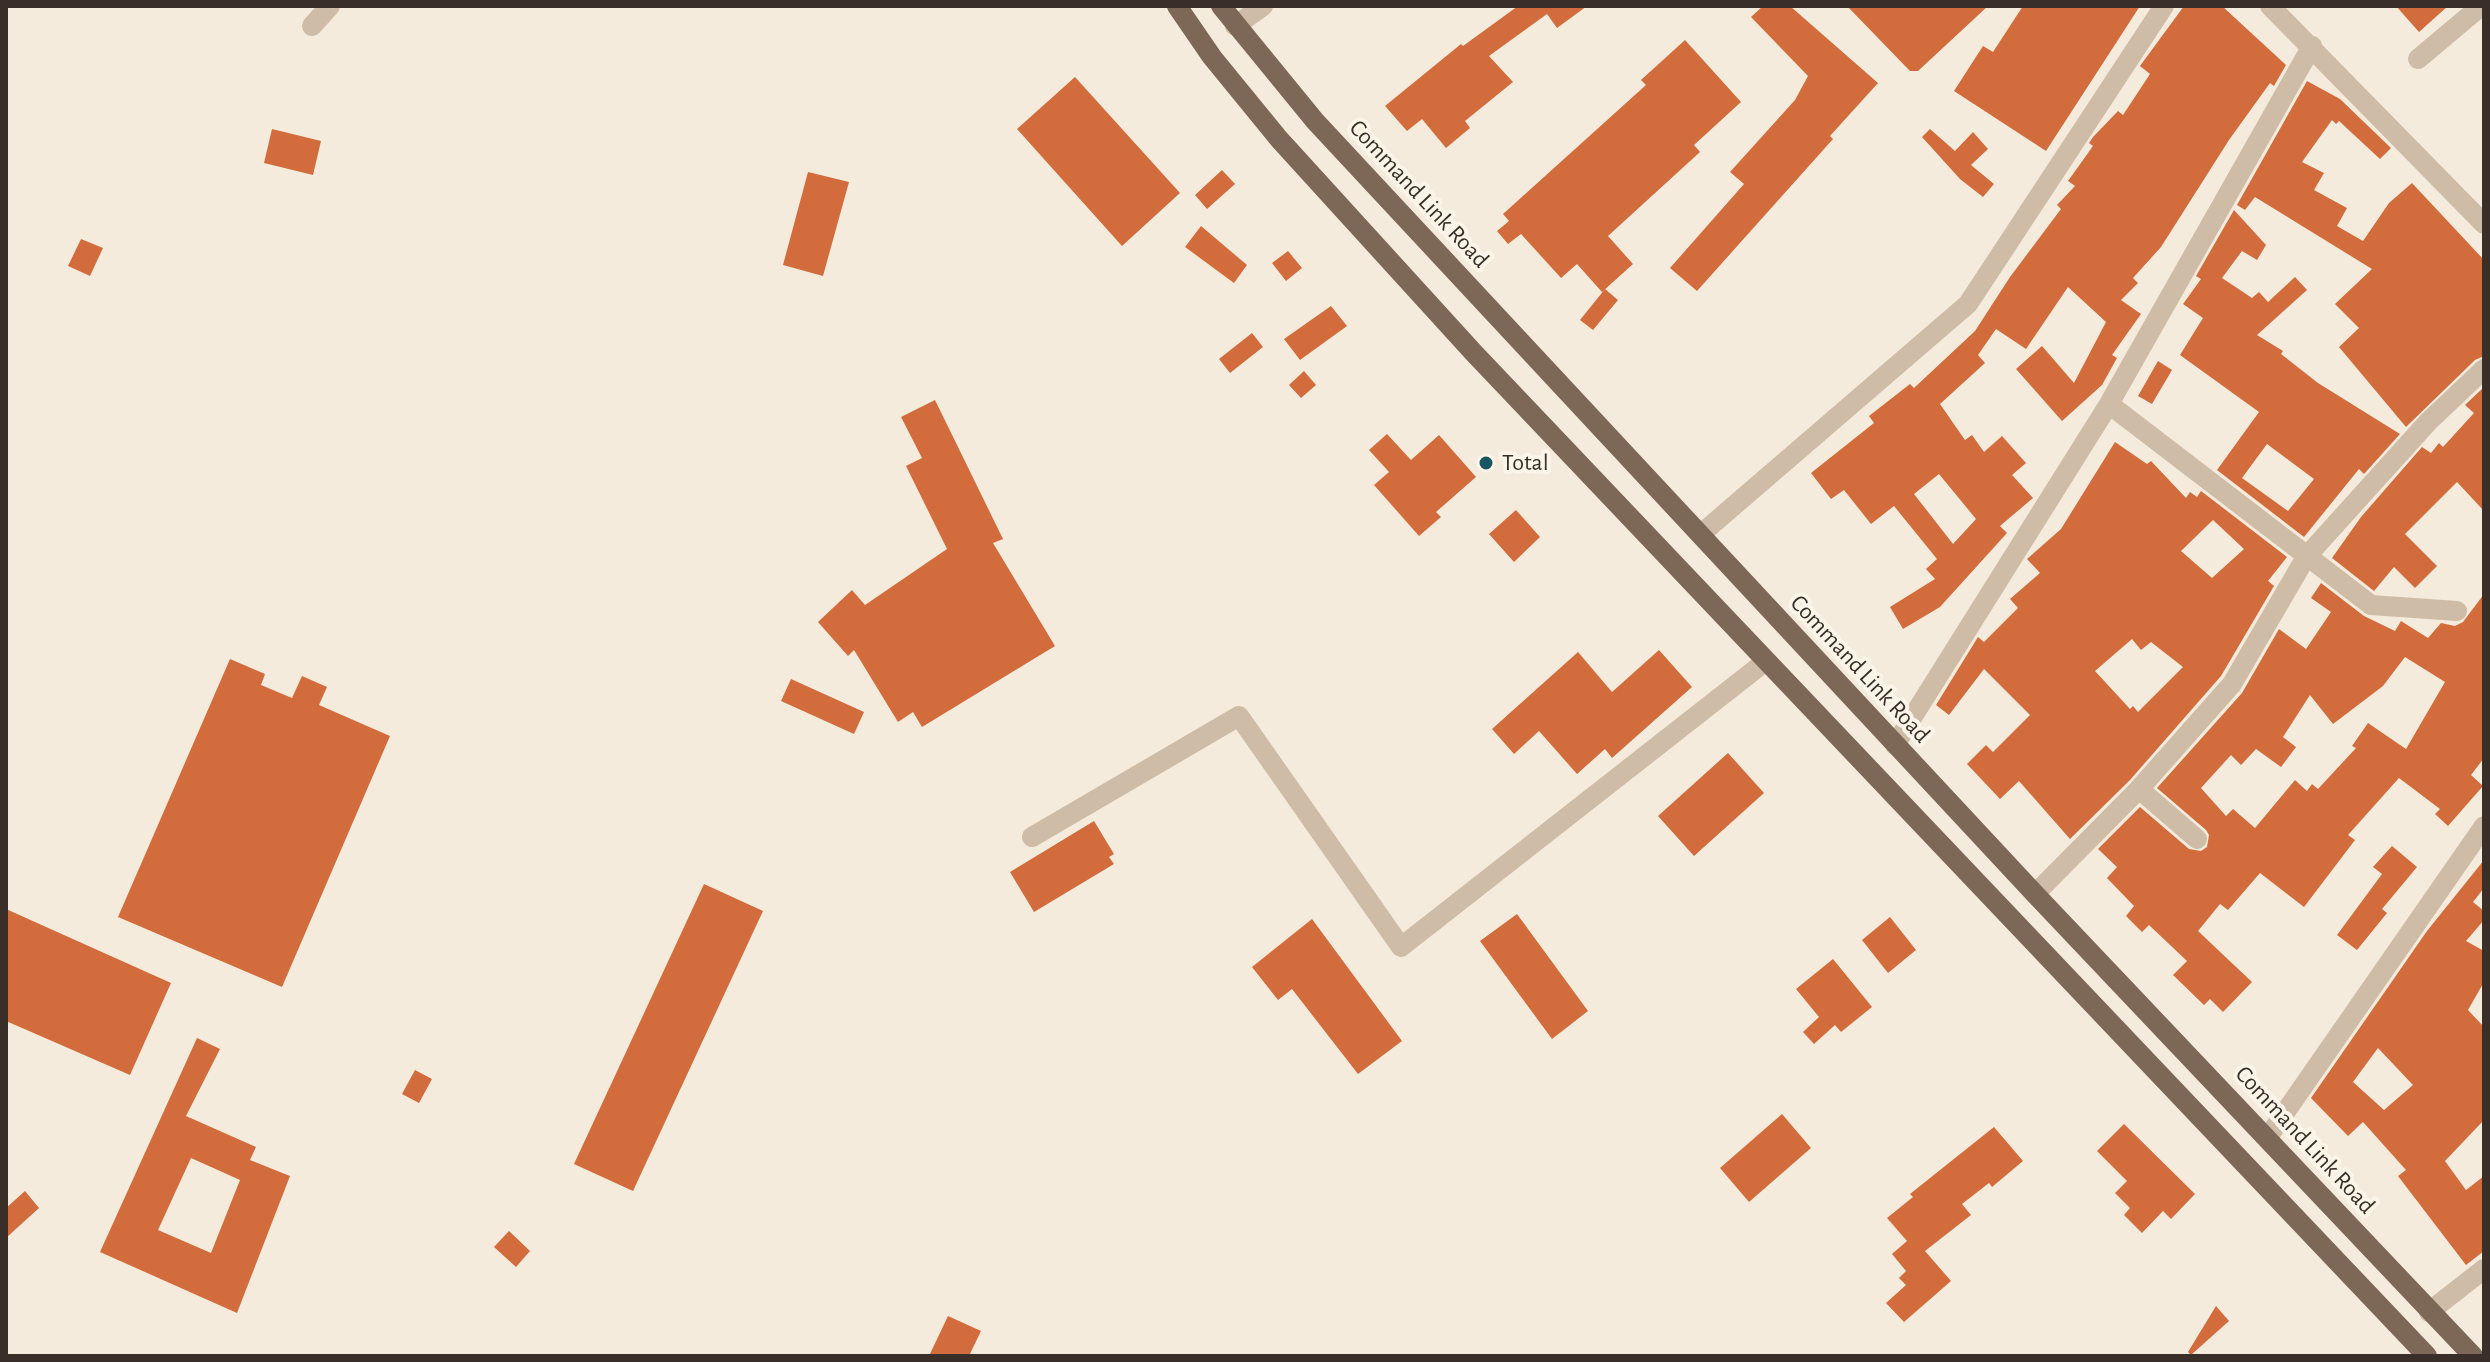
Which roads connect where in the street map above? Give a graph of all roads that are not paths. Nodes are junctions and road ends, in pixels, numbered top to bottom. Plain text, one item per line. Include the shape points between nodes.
1 (330, 6) edge
2 (1177, 6) edge
3 (1221, 6) edge
4 (1263, 6) edge
5 (2164, 6) edge
6 (2270, 6) edge
7 (2481, 6) edge
8 (312, 26) dead end
9 (1235, 26) junction
10 (2312, 46) junction
11 (2418, 59) dead end
12 (2484, 224) edge
13 (2484, 369) edge
14 (2109, 404) junction
15 (1701, 534) junction
16 (2306, 557) junction
17 (2457, 611) dead end
18 (1766, 661) junction
19 (1895, 745) junction
20 (2139, 789) junction
21 (2484, 826) edge
22 (1032, 837) dead end
23 (2197, 839) dead end
24 (2035, 894) junction
25 (2268, 1137) junction
26 (2484, 1269) edge
27 (2429, 1312) junction
28 (2427, 1356) edge
29 (2473, 1356) edge

1 - 8 street
2 - 18 main road via 1279,139
3 - 9 main road, Command Link Road
4 - 9 street
5 - 15 street via 1968,304
6 - 10 street
7 - 11 street
9 - 15 main road, Command Link Road via 1326,133
10 - 12 street
10 - 14 street
13 - 16 street via 2428,422
14 - 16 street
14 - 19 street
15 - 19 main road, Command Link Road
16 - 17 street via 2371,605
16 - 20 street via 2232,684
18 - 22 street via 1401,947 1239,716
18 - 28 main road
19 - 24 main road, Command Link Road
20 - 23 street
20 - 24 street
21 - 25 street
24 - 25 main road, Command Link Road
25 - 27 main road, Command Link Road
26 - 27 street
27 - 29 main road, Command Link Road

